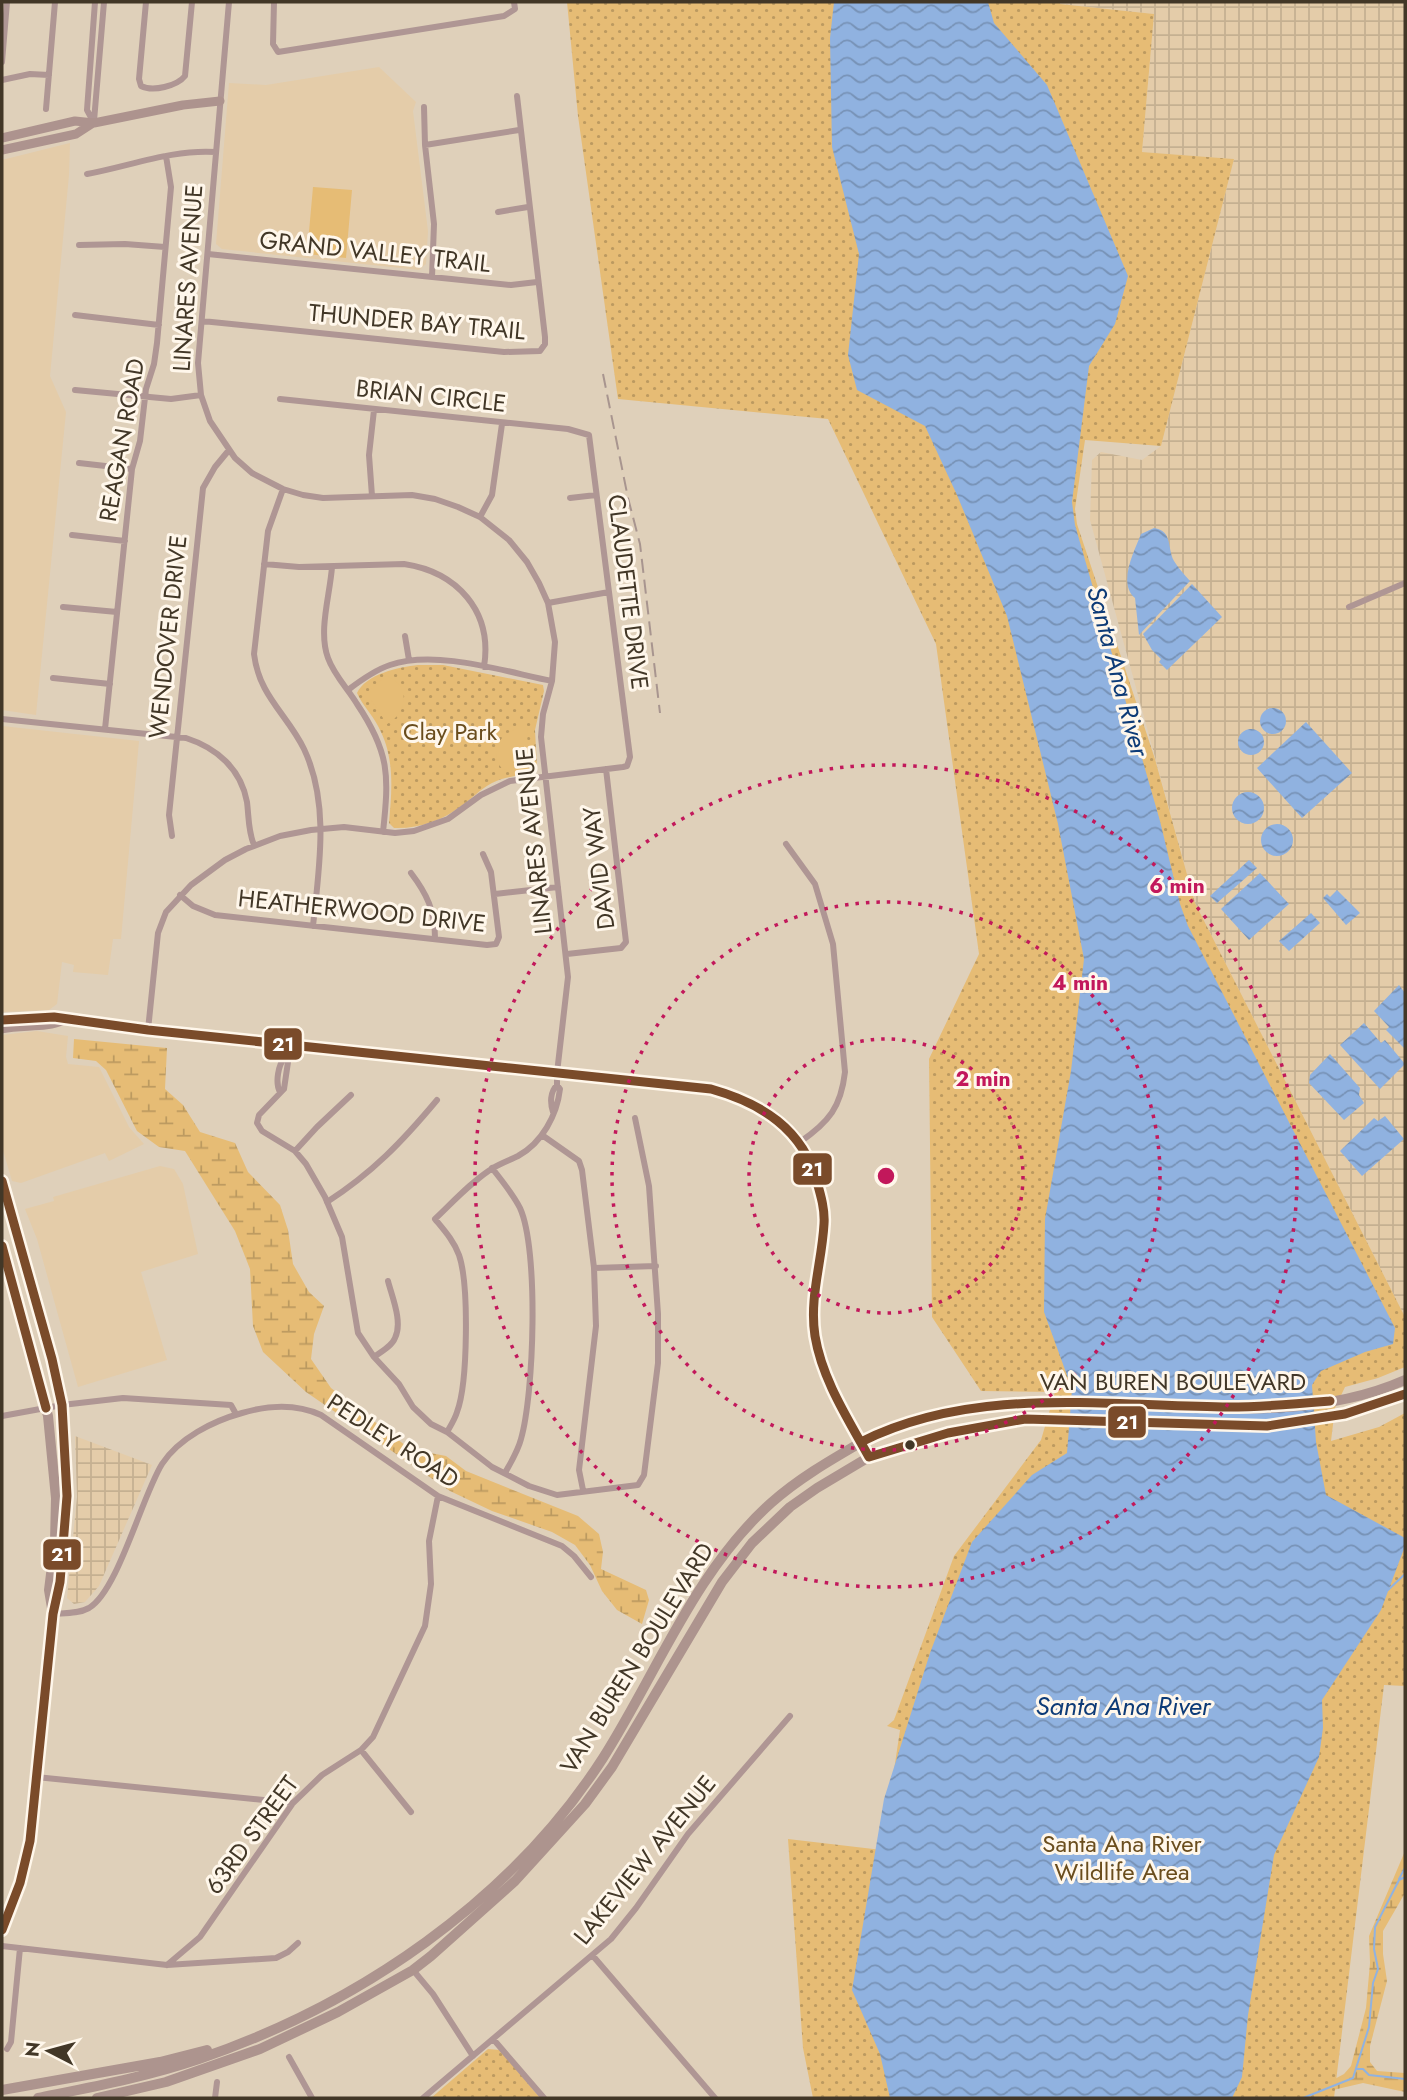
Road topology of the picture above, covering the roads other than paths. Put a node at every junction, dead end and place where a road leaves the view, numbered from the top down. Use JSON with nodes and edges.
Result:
{"nodes":[{"id":1,"x":7,"y":2,"type":"edge"},
{"id":2,"x":55,"y":2,"type":"edge"},
{"id":3,"x":95,"y":2,"type":"edge"},
{"id":4,"x":104,"y":2,"type":"edge"},
{"id":5,"x":146,"y":2,"type":"edge"},
{"id":6,"x":192,"y":2,"type":"edge"},
{"id":7,"x":229,"y":2,"type":"edge"},
{"id":8,"x":274,"y":2,"type":"edge"},
{"id":9,"x":514,"y":2,"type":"edge"},
{"id":10,"x":2,"y":62,"type":"edge"},
{"id":11,"x":49,"y":75,"type":"junction"},
{"id":12,"x":2,"y":80,"type":"edge"},
{"id":13,"x":517,"y":96,"type":"dead end"},
{"id":14,"x":220,"y":100,"type":"junction"},
{"id":15,"x":424,"y":107,"type":"dead end"},
{"id":16,"x":46,"y":109,"type":"dead end"},
{"id":17,"x":94,"y":122,"type":"junction"},
{"id":18,"x":519,"y":130,"type":"junction"},
{"id":19,"x":2,"y":138,"type":"edge"},
{"id":20,"x":425,"y":145,"type":"junction"},
{"id":21,"x":2,"y":150,"type":"edge"},
{"id":22,"x":216,"y":152,"type":"junction"},
{"id":23,"x":166,"y":156,"type":"junction"},
{"id":24,"x":87,"y":173,"type":"dead end"},
{"id":25,"x":528,"y":207,"type":"junction"},
{"id":26,"x":498,"y":212,"type":"dead end"},
{"id":27,"x":79,"y":245,"type":"dead end"},
{"id":28,"x":165,"y":247,"type":"junction"},
{"id":29,"x":208,"y":254,"type":"junction"},
{"id":30,"x":432,"y":277,"type":"junction"},
{"id":31,"x":537,"y":282,"type":"junction"},
{"id":32,"x":75,"y":315,"type":"dead end"},
{"id":33,"x":202,"y":321,"type":"junction"},
{"id":34,"x":159,"y":325,"type":"junction"},
{"id":35,"x":75,"y":390,"type":"dead end"},
{"id":36,"x":201,"y":395,"type":"junction"},
{"id":37,"x":145,"y":397,"type":"junction"},
{"id":38,"x":280,"y":399,"type":"dead end"},
{"id":39,"x":374,"y":410,"type":"junction"},
{"id":40,"x":502,"y":424,"type":"junction"},
{"id":41,"x":577,"y":430,"type":"joint"},
{"id":42,"x":229,"y":450,"type":"junction"},
{"id":43,"x":79,"y":463,"type":"dead end"},
{"id":44,"x":132,"y":469,"type":"junction"},
{"id":45,"x":283,"y":489,"type":"junction"},
{"id":46,"x":596,"y":495,"type":"junction"},
{"id":47,"x":372,"y":496,"type":"junction"},
{"id":48,"x":570,"y":498,"type":"dead end"},
{"id":49,"x":480,"y":517,"type":"junction"},
{"id":50,"x":72,"y":535,"type":"dead end"},
{"id":51,"x":125,"y":541,"type":"junction"},
{"id":52,"x":264,"y":564,"type":"junction"},
{"id":53,"x":332,"y":567,"type":"junction"},
{"id":54,"x":1405,"y":583,"type":"edge"},
{"id":55,"x":609,"y":592,"type":"junction"},
{"id":56,"x":548,"y":603,"type":"junction"},
{"id":57,"x":63,"y":607,"type":"dead end"},
{"id":58,"x":1349,"y":607,"type":"dead end"},
{"id":59,"x":117,"y":612,"type":"junction"},
{"id":60,"x":405,"y":636,"type":"dead end"},
{"id":61,"x":409,"y":660,"type":"junction"},
{"id":62,"x":484,"y":667,"type":"junction"},
{"id":63,"x":53,"y":678,"type":"dead end"},
{"id":64,"x":552,"y":681,"type":"junction"},
{"id":65,"x":110,"y":684,"type":"junction"},
{"id":66,"x":348,"y":690,"type":"junction"},
{"id":67,"x":2,"y":719,"type":"edge"},
{"id":68,"x":105,"y":729,"type":"junction"},
{"id":69,"x":178,"y":737,"type":"junction"},
{"id":70,"x":606,"y":769,"type":"junction"},
{"id":71,"x":544,"y":776,"type":"junction"},
{"id":72,"x":320,"y":830,"type":"junction"},
{"id":73,"x":383,"y":832,"type":"junction"},
{"id":74,"x":172,"y":836,"type":"dead end"},
{"id":75,"x":786,"y":844,"type":"dead end"},
{"id":76,"x":254,"y":845,"type":"junction"},
{"id":77,"x":483,"y":855,"type":"dead end"},
{"id":78,"x":411,"y":873,"type":"dead end"},
{"id":79,"x":558,"y":887,"type":"junction"},
{"id":80,"x":495,"y":894,"type":"junction"},
{"id":81,"x":180,"y":895,"type":"junction"},
{"id":82,"x":313,"y":926,"type":"junction"},
{"id":83,"x":435,"y":939,"type":"junction"},
{"id":84,"x":567,"y":954,"type":"junction"},
{"id":85,"x":2,"y":1020,"type":"edge"},
{"id":86,"x":64,"y":1020,"type":"junction"},
{"id":87,"x":2,"y":1029,"type":"edge"},
{"id":88,"x":148,"y":1030,"type":"junction"},
{"id":89,"x":286,"y":1044,"type":"junction"},
{"id":90,"x":557,"y":1073,"type":"junction"},
{"id":91,"x":351,"y":1095,"type":"dead end"},
{"id":92,"x":437,"y":1100,"type":"dead end"},
{"id":93,"x":635,"y":1118,"type":"dead end"},
{"id":94,"x":542,"y":1135,"type":"junction"},
{"id":95,"x":800,"y":1142,"type":"junction"},
{"id":96,"x":295,"y":1151,"type":"junction"},
{"id":97,"x":492,"y":1168,"type":"junction"},
{"id":98,"x":2,"y":1181,"type":"edge"},
{"id":99,"x":5,"y":1201,"type":"edge"},
{"id":100,"x":327,"y":1202,"type":"junction"},
{"id":101,"x":2,"y":1246,"type":"edge"},
{"id":102,"x":656,"y":1266,"type":"junction"},
{"id":103,"x":594,"y":1269,"type":"junction"},
{"id":104,"x":388,"y":1281,"type":"dead end"},
{"id":105,"x":374,"y":1357,"type":"junction"},
{"id":106,"x":1405,"y":1380,"type":"edge"},
{"id":107,"x":1405,"y":1394,"type":"edge"},
{"id":108,"x":62,"y":1405,"type":"junction"},
{"id":109,"x":46,"y":1408,"type":"junction"},
{"id":110,"x":236,"y":1414,"type":"junction"},
{"id":111,"x":2,"y":1416,"type":"edge"},
{"id":112,"x":447,"y":1432,"type":"junction"},
{"id":113,"x":861,"y":1442,"type":"junction"},
{"id":114,"x":869,"y":1457,"type":"junction"},
{"id":115,"x":505,"y":1473,"type":"junction"},
{"id":116,"x":583,"y":1490,"type":"junction"},
{"id":117,"x":438,"y":1496,"type":"junction"},
{"id":118,"x":591,"y":1577,"type":"dead end"},
{"id":119,"x":52,"y":1614,"type":"junction"},
{"id":120,"x":790,"y":1716,"type":"dead end"},
{"id":121,"x":361,"y":1750,"type":"junction"},
{"id":122,"x":36,"y":1777,"type":"junction"},
{"id":123,"x":293,"y":1803,"type":"junction"},
{"id":124,"x":411,"y":1812,"type":"dead end"},
{"id":125,"x":2,"y":1930,"type":"edge"},
{"id":126,"x":298,"y":1943,"type":"dead end"},
{"id":127,"x":2,"y":1946,"type":"edge"},
{"id":128,"x":20,"y":1948,"type":"junction"},
{"id":129,"x":414,"y":1952,"type":"junction"},
{"id":130,"x":593,"y":1956,"type":"junction"},
{"id":131,"x":167,"y":1965,"type":"junction"},
{"id":132,"x":412,"y":1970,"type":"junction"},
{"id":133,"x":494,"y":2040,"type":"junction"},
{"id":134,"x":230,"y":2047,"type":"junction"},
{"id":135,"x":7,"y":2049,"type":"dead end"},
{"id":136,"x":473,"y":2056,"type":"junction"},
{"id":137,"x":289,"y":2057,"type":"dead end"},
{"id":138,"x":217,"y":2082,"type":"dead end"},
{"id":139,"x":2,"y":2090,"type":"edge"},
{"id":140,"x":38,"y":2098,"type":"edge"},
{"id":141,"x":97,"y":2098,"type":"edge"},
{"id":142,"x":215,"y":2098,"type":"edge"},
{"id":143,"x":312,"y":2098,"type":"edge"},
{"id":144,"x":423,"y":2098,"type":"edge"},
{"id":145,"x":544,"y":2098,"type":"edge"},
{"id":146,"x":715,"y":2098,"type":"edge"}],
"edges":[{"from":1,"to":10,"type":"street"},
{"from":2,"to":11,"type":"street"},
{"from":3,"to":17,"type":"street"},
{"from":4,"to":17,"type":"street"},
{"from":5,"to":6,"type":"street"},
{"from":7,"to":14,"type":"street","name":"LINARES AVENUE"},
{"from":8,"to":9,"type":"street"},
{"from":11,"to":12,"type":"street"},
{"from":11,"to":16,"type":"street"},
{"from":13,"to":18,"type":"street","name":"THUNDER BAY TRAIL"},
{"from":14,"to":17,"type":"main road"},
{"from":14,"to":22,"type":"street","name":"LINARES AVENUE"},
{"from":15,"to":20,"type":"street"},
{"from":17,"to":19,"type":"main road"},
{"from":17,"to":21,"type":"main road"},
{"from":18,"to":20,"type":"street"},
{"from":18,"to":25,"type":"street","name":"THUNDER BAY TRAIL"},
{"from":20,"to":30,"type":"street"},
{"from":22,"to":23,"type":"street"},
{"from":22,"to":29,"type":"street","name":"LINARES AVENUE"},
{"from":23,"to":24,"type":"street"},
{"from":23,"to":28,"type":"street","name":"REAGAN ROAD"},
{"from":25,"to":26,"type":"street"},
{"from":25,"to":31,"type":"street","name":"THUNDER BAY TRAIL"},
{"from":27,"to":28,"type":"street"},
{"from":28,"to":34,"type":"street","name":"REAGAN ROAD"},
{"from":29,"to":30,"type":"street","name":"GRAND VALLEY TRAIL"},
{"from":29,"to":33,"type":"street","name":"LINARES AVENUE"},
{"from":30,"to":31,"type":"street","name":"GRAND VALLEY TRAIL"},
{"from":31,"to":33,"type":"street","name":"THUNDER BAY TRAIL"},
{"from":32,"to":34,"type":"street"},
{"from":33,"to":36,"type":"street","name":"LINARES AVENUE"},
{"from":34,"to":37,"type":"street","name":"REAGAN ROAD"},
{"from":35,"to":37,"type":"street"},
{"from":36,"to":37,"type":"street"},
{"from":36,"to":42,"type":"street","name":"LINARES AVENUE"},
{"from":37,"to":44,"type":"street","name":"REAGAN ROAD"},
{"from":38,"to":39,"type":"street","name":"BRIAN CIRCLE"},
{"from":39,"to":40,"type":"street","name":"BRIAN CIRCLE"},
{"from":39,"to":47,"type":"street"},
{"from":40,"to":41,"type":"street","name":"BRIAN CIRCLE"},
{"from":40,"to":49,"type":"street"},
{"from":41,"to":46,"type":"street","name":"CLAUDETTE DRIVE"},
{"from":42,"to":45,"type":"street","name":"LINARES AVENUE"},
{"from":42,"to":69,"type":"street","name":"WENDOVER DRIVE"},
{"from":43,"to":44,"type":"street"},
{"from":44,"to":51,"type":"street","name":"REAGAN ROAD"},
{"from":45,"to":47,"type":"street","name":"LINARES AVENUE"},
{"from":45,"to":52,"type":"street"},
{"from":46,"to":48,"type":"street"},
{"from":46,"to":55,"type":"street","name":"CLAUDETTE DRIVE"},
{"from":47,"to":49,"type":"street","name":"LINARES AVENUE"},
{"from":49,"to":56,"type":"street","name":"LINARES AVENUE"},
{"from":50,"to":51,"type":"street"},
{"from":51,"to":59,"type":"street","name":"REAGAN ROAD"},
{"from":52,"to":53,"type":"street"},
{"from":52,"to":72,"type":"street"},
{"from":53,"to":62,"type":"street"},
{"from":53,"to":66,"type":"street"},
{"from":54,"to":58,"type":"street"},
{"from":55,"to":56,"type":"street"},
{"from":55,"to":70,"type":"street","name":"CLAUDETTE DRIVE"},
{"from":56,"to":64,"type":"street","name":"LINARES AVENUE"},
{"from":57,"to":59,"type":"street"},
{"from":59,"to":65,"type":"street","name":"REAGAN ROAD"},
{"from":60,"to":61,"type":"street"},
{"from":61,"to":62,"type":"street"},
{"from":61,"to":66,"type":"street"},
{"from":62,"to":64,"type":"street"},
{"from":63,"to":65,"type":"street"},
{"from":64,"to":71,"type":"street","name":"LINARES AVENUE"},
{"from":65,"to":68,"type":"street","name":"REAGAN ROAD"},
{"from":66,"to":73,"type":"street"},
{"from":67,"to":68,"type":"street"},
{"from":68,"to":69,"type":"street"},
{"from":69,"to":74,"type":"street","name":"WENDOVER DRIVE"},
{"from":69,"to":76,"type":"street"},
{"from":70,"to":71,"type":"street"},
{"from":70,"to":84,"type":"street","name":"DAVID WAY"},
{"from":71,"to":73,"type":"street"},
{"from":71,"to":79,"type":"street","name":"LINARES AVENUE"},
{"from":72,"to":73,"type":"street"},
{"from":72,"to":76,"type":"street"},
{"from":72,"to":82,"type":"street"},
{"from":75,"to":95,"type":"street"},
{"from":76,"to":81,"type":"street"},
{"from":77,"to":80,"type":"street","name":"HEATHERWOOD DRIVE"},
{"from":78,"to":83,"type":"street"},
{"from":79,"to":80,"type":"street"},
{"from":79,"to":84,"type":"street","name":"LINARES AVENUE"},
{"from":80,"to":83,"type":"street","name":"HEATHERWOOD DRIVE"},
{"from":81,"to":82,"type":"street","name":"HEATHERWOOD DRIVE"},
{"from":81,"to":88,"type":"street"},
{"from":82,"to":83,"type":"street","name":"HEATHERWOOD DRIVE"},
{"from":84,"to":90,"type":"street","name":"LINARES AVENUE"},
{"from":85,"to":86,"type":"main road"},
{"from":86,"to":87,"type":"main road"},
{"from":86,"to":88,"type":"main road"},
{"from":88,"to":89,"type":"main road"},
{"from":89,"to":90,"type":"main road"},
{"from":89,"to":96,"type":"street"},
{"from":90,"to":94,"type":"street","name":"LINARES AVENUE"},
{"from":90,"to":95,"type":"main road"},
{"from":91,"to":96,"type":"street"},
{"from":92,"to":100,"type":"street"},
{"from":93,"to":102,"type":"street"},
{"from":94,"to":97,"type":"street"},
{"from":94,"to":103,"type":"street"},
{"from":95,"to":113,"type":"main road"},
{"from":96,"to":100,"type":"street"},
{"from":97,"to":112,"type":"street"},
{"from":97,"to":115,"type":"street"},
{"from":98,"to":99,"type":"main road"},
{"from":99,"to":108,"type":"main road"},
{"from":100,"to":105,"type":"street"},
{"from":101,"to":109,"type":"main road"},
{"from":102,"to":103,"type":"street"},
{"from":102,"to":116,"type":"street"},
{"from":103,"to":116,"type":"street"},
{"from":104,"to":105,"type":"street"},
{"from":105,"to":112,"type":"street"},
{"from":106,"to":113,"type":"main road","name":"VAN BUREN BOULEVARD"},
{"from":107,"to":114,"type":"main road","name":"VAN BUREN BOULEVARD"},
{"from":108,"to":109,"type":"street"},
{"from":108,"to":110,"type":"street"},
{"from":108,"to":119,"type":"main road"},
{"from":109,"to":111,"type":"street"},
{"from":109,"to":119,"type":"main road"},
{"from":110,"to":117,"type":"street","name":"PEDLEY ROAD"},
{"from":110,"to":119,"type":"street","name":"PEDLEY ROAD"},
{"from":112,"to":115,"type":"street"},
{"from":113,"to":114,"type":"main road"},
{"from":113,"to":129,"type":"main road","name":"VAN BUREN BOULEVARD"},
{"from":114,"to":132,"type":"main road","name":"VAN BUREN BOULEVARD"},
{"from":115,"to":116,"type":"street"},
{"from":117,"to":118,"type":"street","name":"PEDLEY ROAD"},
{"from":117,"to":121,"type":"street","name":"63RD STREET"},
{"from":119,"to":122,"type":"main road"},
{"from":120,"to":130,"type":"street","name":"LAKEVIEW AVENUE"},
{"from":121,"to":123,"type":"street","name":"63RD STREET"},
{"from":121,"to":124,"type":"street"},
{"from":122,"to":123,"type":"street"},
{"from":122,"to":125,"type":"main road"},
{"from":123,"to":131,"type":"street","name":"63RD STREET"},
{"from":126,"to":131,"type":"street"},
{"from":127,"to":128,"type":"street"},
{"from":128,"to":131,"type":"street"},
{"from":128,"to":135,"type":"street"},
{"from":129,"to":132,"type":"main road"},
{"from":129,"to":134,"type":"main road","name":"VAN BUREN BOULEVARD"},
{"from":130,"to":133,"type":"street","name":"LAKEVIEW AVENUE"},
{"from":130,"to":146,"type":"street"},
{"from":132,"to":136,"type":"street"},
{"from":132,"to":141,"type":"main road","name":"VAN BUREN BOULEVARD"},
{"from":133,"to":136,"type":"street","name":"LAKEVIEW AVENUE"},
{"from":133,"to":145,"type":"street"},
{"from":134,"to":139,"type":"main road"},
{"from":134,"to":140,"type":"main road","name":"VAN BUREN BOULEVARD"},
{"from":136,"to":144,"type":"street","name":"LAKEVIEW AVENUE"},
{"from":137,"to":143,"type":"street"},
{"from":138,"to":142,"type":"street"}]}
